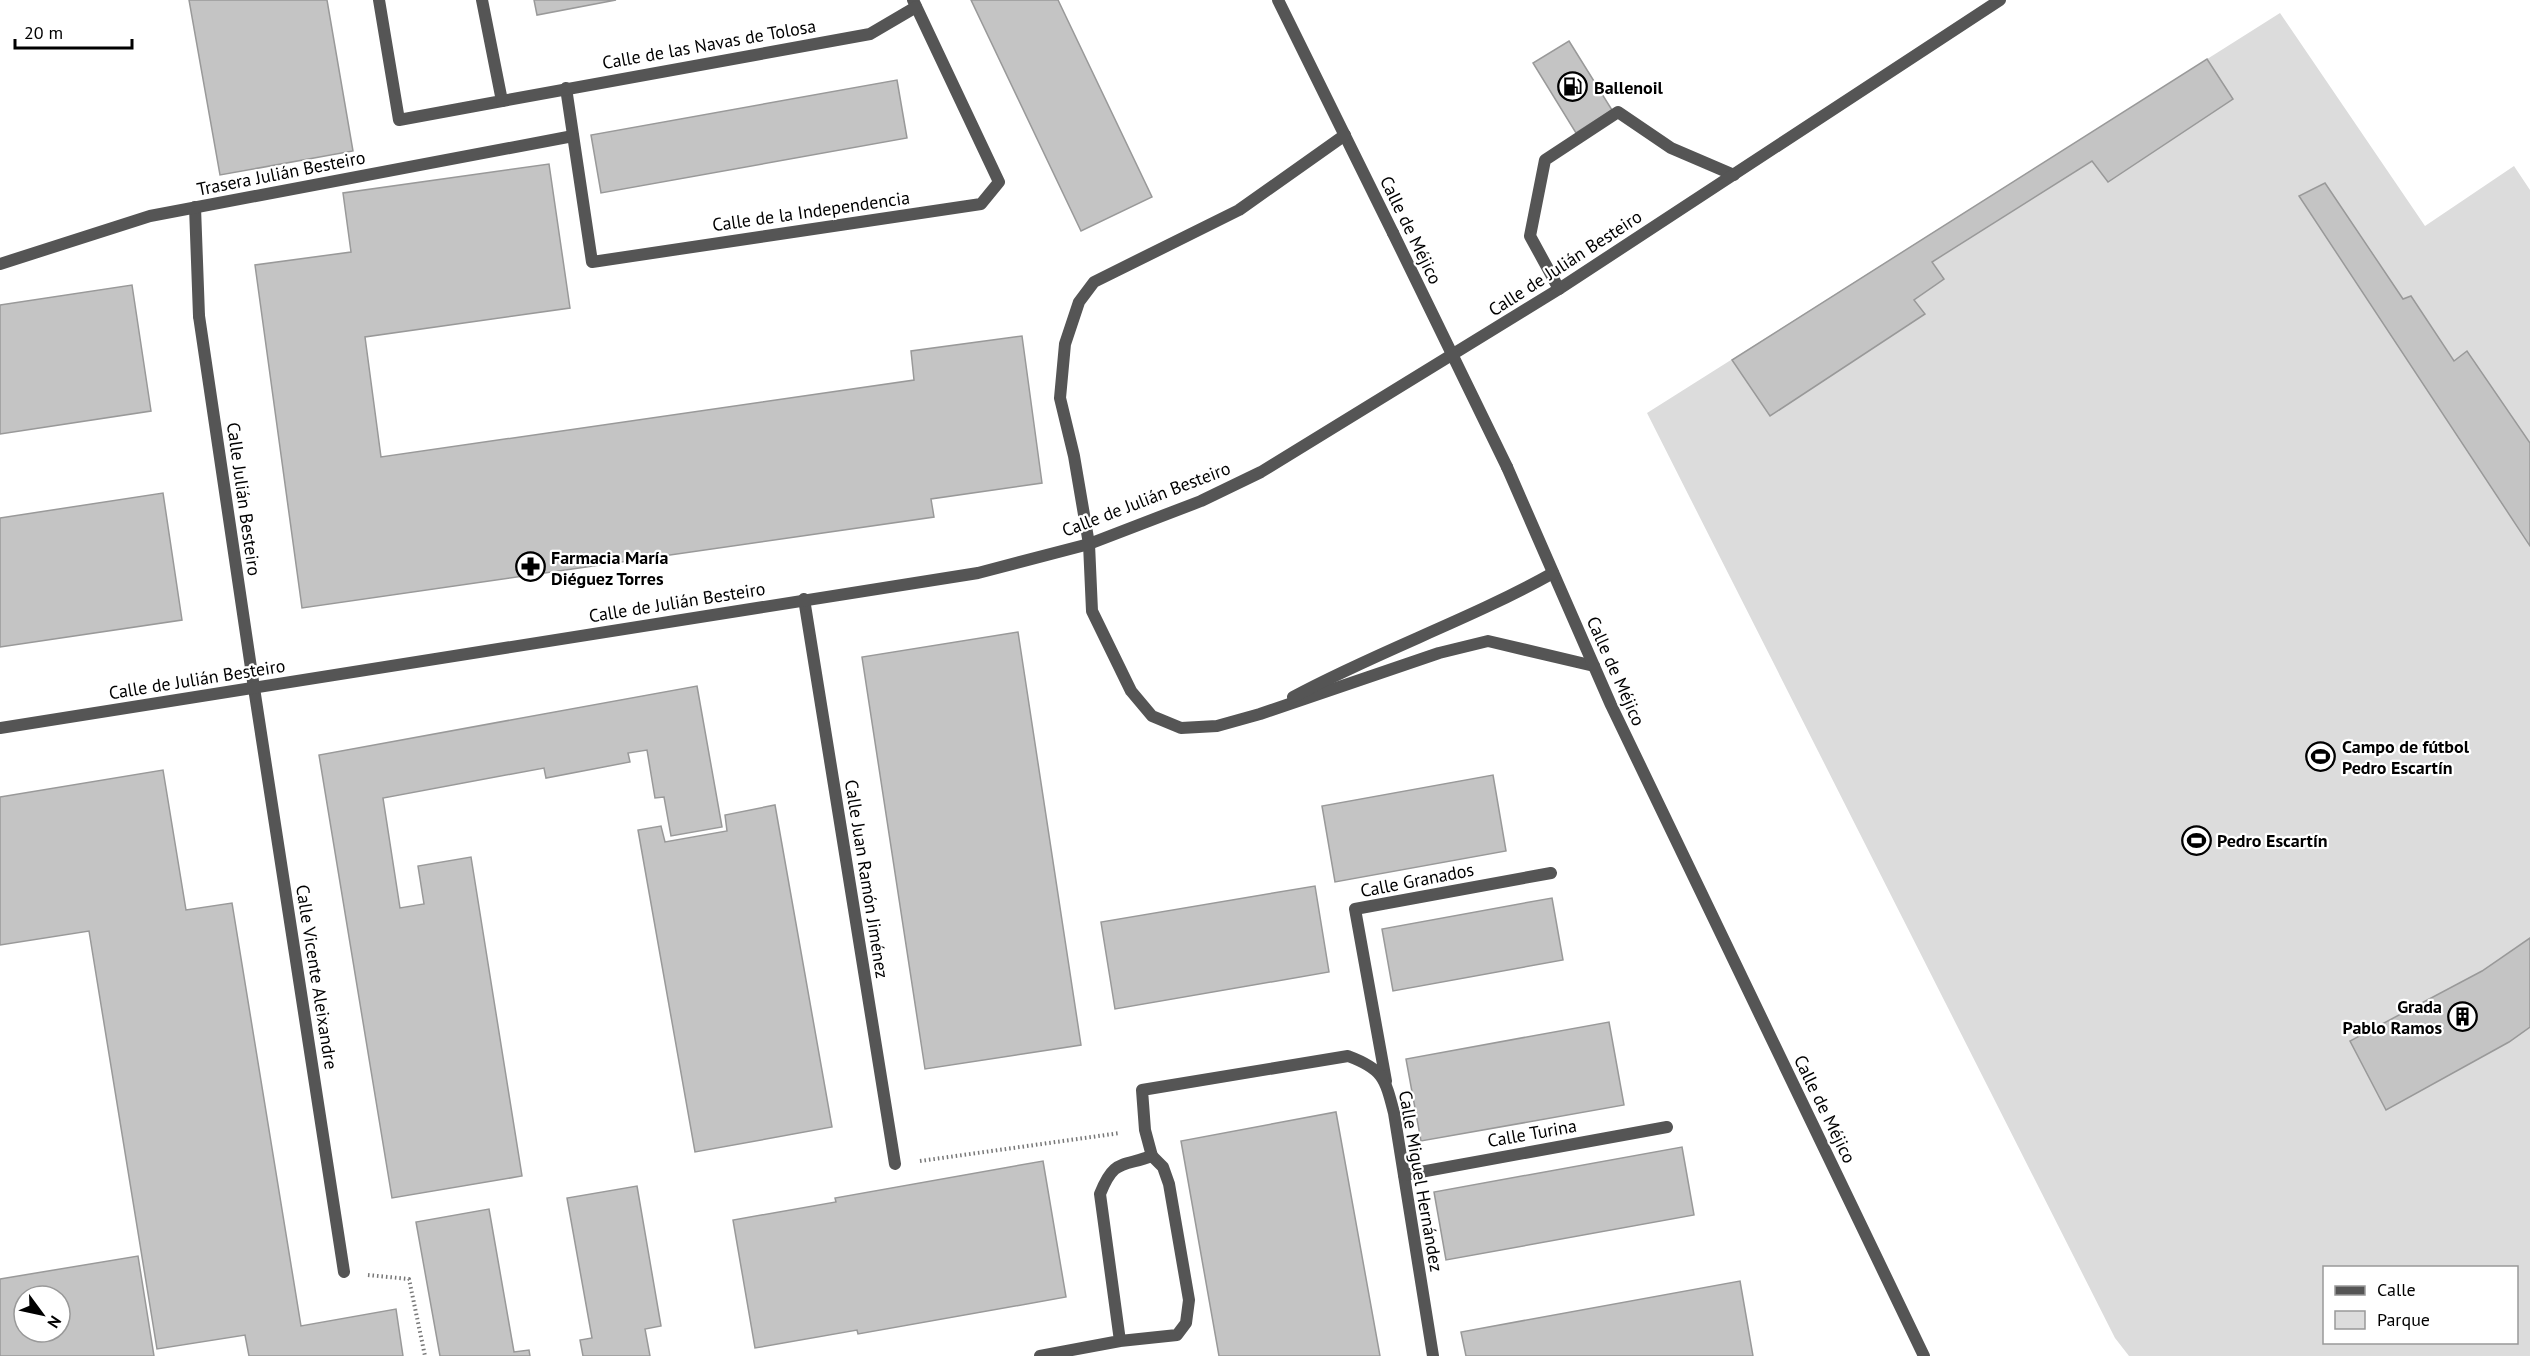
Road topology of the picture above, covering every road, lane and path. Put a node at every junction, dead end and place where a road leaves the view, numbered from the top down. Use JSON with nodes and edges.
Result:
{"nodes":[{"id":1,"x":379,"y":0,"type":"edge"},
{"id":2,"x":482,"y":0,"type":"edge"},
{"id":3,"x":1278,"y":0,"type":"edge"},
{"id":4,"x":2000,"y":0,"type":"edge"},
{"id":5,"x":914,"y":4,"type":"edge"},
{"id":6,"x":566,"y":88,"type":"junction"},
{"id":7,"x":502,"y":102,"type":"junction"},
{"id":8,"x":1345,"y":135,"type":"junction"},
{"id":9,"x":573,"y":136,"type":"junction"},
{"id":10,"x":1734,"y":175,"type":"junction"},
{"id":11,"x":195,"y":207,"type":"junction"},
{"id":12,"x":0,"y":264,"type":"edge"},
{"id":13,"x":1559,"y":289,"type":"junction"},
{"id":14,"x":1089,"y":544,"type":"junction"},
{"id":15,"x":1553,"y":573,"type":"junction"},
{"id":16,"x":804,"y":599,"type":"junction"},
{"id":17,"x":1594,"y":666,"type":"junction"},
{"id":18,"x":254,"y":688,"type":"junction"},
{"id":19,"x":1260,"y":714,"type":"junction"},
{"id":20,"x":0,"y":728,"type":"edge"},
{"id":21,"x":1551,"y":873,"type":"dead end"},
{"id":22,"x":1386,"y":1082,"type":"junction"},
{"id":23,"x":1667,"y":1127,"type":"dead end"},
{"id":24,"x":1145,"y":1130,"type":"junction"},
{"id":25,"x":1152,"y":1156,"type":"junction"},
{"id":26,"x":895,"y":1164,"type":"joint"},
{"id":27,"x":1404,"y":1175,"type":"junction"},
{"id":28,"x":344,"y":1272,"type":"joint"},
{"id":29,"x":1120,"y":1341,"type":"junction"},
{"id":30,"x":425,"y":1356,"type":"edge"},
{"id":31,"x":1040,"y":1356,"type":"edge"},
{"id":32,"x":1433,"y":1356,"type":"edge"},
{"id":33,"x":1924,"y":1356,"type":"edge"}],
"edges":[{"from":1,"to":7,"type":"street","name":"Calle de las Navas de Tolosa"},
{"from":2,"to":7,"type":"street"},
{"from":3,"to":8,"type":"street","name":"Calle de Méjico"},
{"from":4,"to":10,"type":"street","name":"Calle de Julián Besteiro"},
{"from":5,"to":6,"type":"street","name":"Calle de las Navas de Tolosa"},
{"from":5,"to":9,"type":"street","name":"Calle de la Independencia"},
{"from":6,"to":7,"type":"street","name":"Calle de las Navas de Tolosa"},
{"from":6,"to":9,"type":"street","name":"Calle de la Independencia"},
{"from":8,"to":14,"type":"street"},
{"from":8,"to":15,"type":"street","name":"Calle de Méjico","bridge":true},
{"from":9,"to":11,"type":"street","name":"Trasera Julián Besteiro"},
{"from":10,"to":13,"type":"street","name":"Calle de Julián Besteiro"},
{"from":10,"to":13,"type":"street"},
{"from":11,"to":12,"type":"street","name":"Trasera Julián Besteiro"},
{"from":11,"to":18,"type":"street","name":"Calle Julián Besteiro"},
{"from":13,"to":14,"type":"street","name":"Calle de Julián Besteiro"},
{"from":14,"to":16,"type":"street","name":"Calle de Julián Besteiro"},
{"from":14,"to":19,"type":"street"},
{"from":15,"to":17,"type":"street","name":"Calle de Méjico"},
{"from":15,"to":19,"type":"street"},
{"from":16,"to":18,"type":"street","name":"Calle de Julián Besteiro"},
{"from":16,"to":26,"type":"street","name":"Calle Juan Ramón Jiménez"},
{"from":17,"to":19,"type":"street"},
{"from":17,"to":33,"type":"street","name":"Calle de Méjico"},
{"from":18,"to":20,"type":"street","name":"Calle de Julián Besteiro"},
{"from":18,"to":28,"type":"street","name":"Calle Vicente Aleixandre"},
{"from":21,"to":22,"type":"street","name":"Calle Granados"},
{"from":22,"to":24,"type":"street","name":"Calle Miguel Hernández"},
{"from":22,"to":27,"type":"street","name":"Calle Miguel Hernández"},
{"from":23,"to":27,"type":"street","name":"Calle Turina"},
{"from":24,"to":25,"type":"street","name":"Calle Miguel Hernández"},
{"from":24,"to":26,"type":"path"},
{"from":25,"to":29,"type":"street"},
{"from":25,"to":29,"type":"street","name":"Calle Miguel Hernández"},
{"from":27,"to":32,"type":"street","name":"Calle Miguel Hernández"},
{"from":28,"to":30,"type":"path"},
{"from":29,"to":31,"type":"street","name":"Calle Miguel Hernández"}]}
